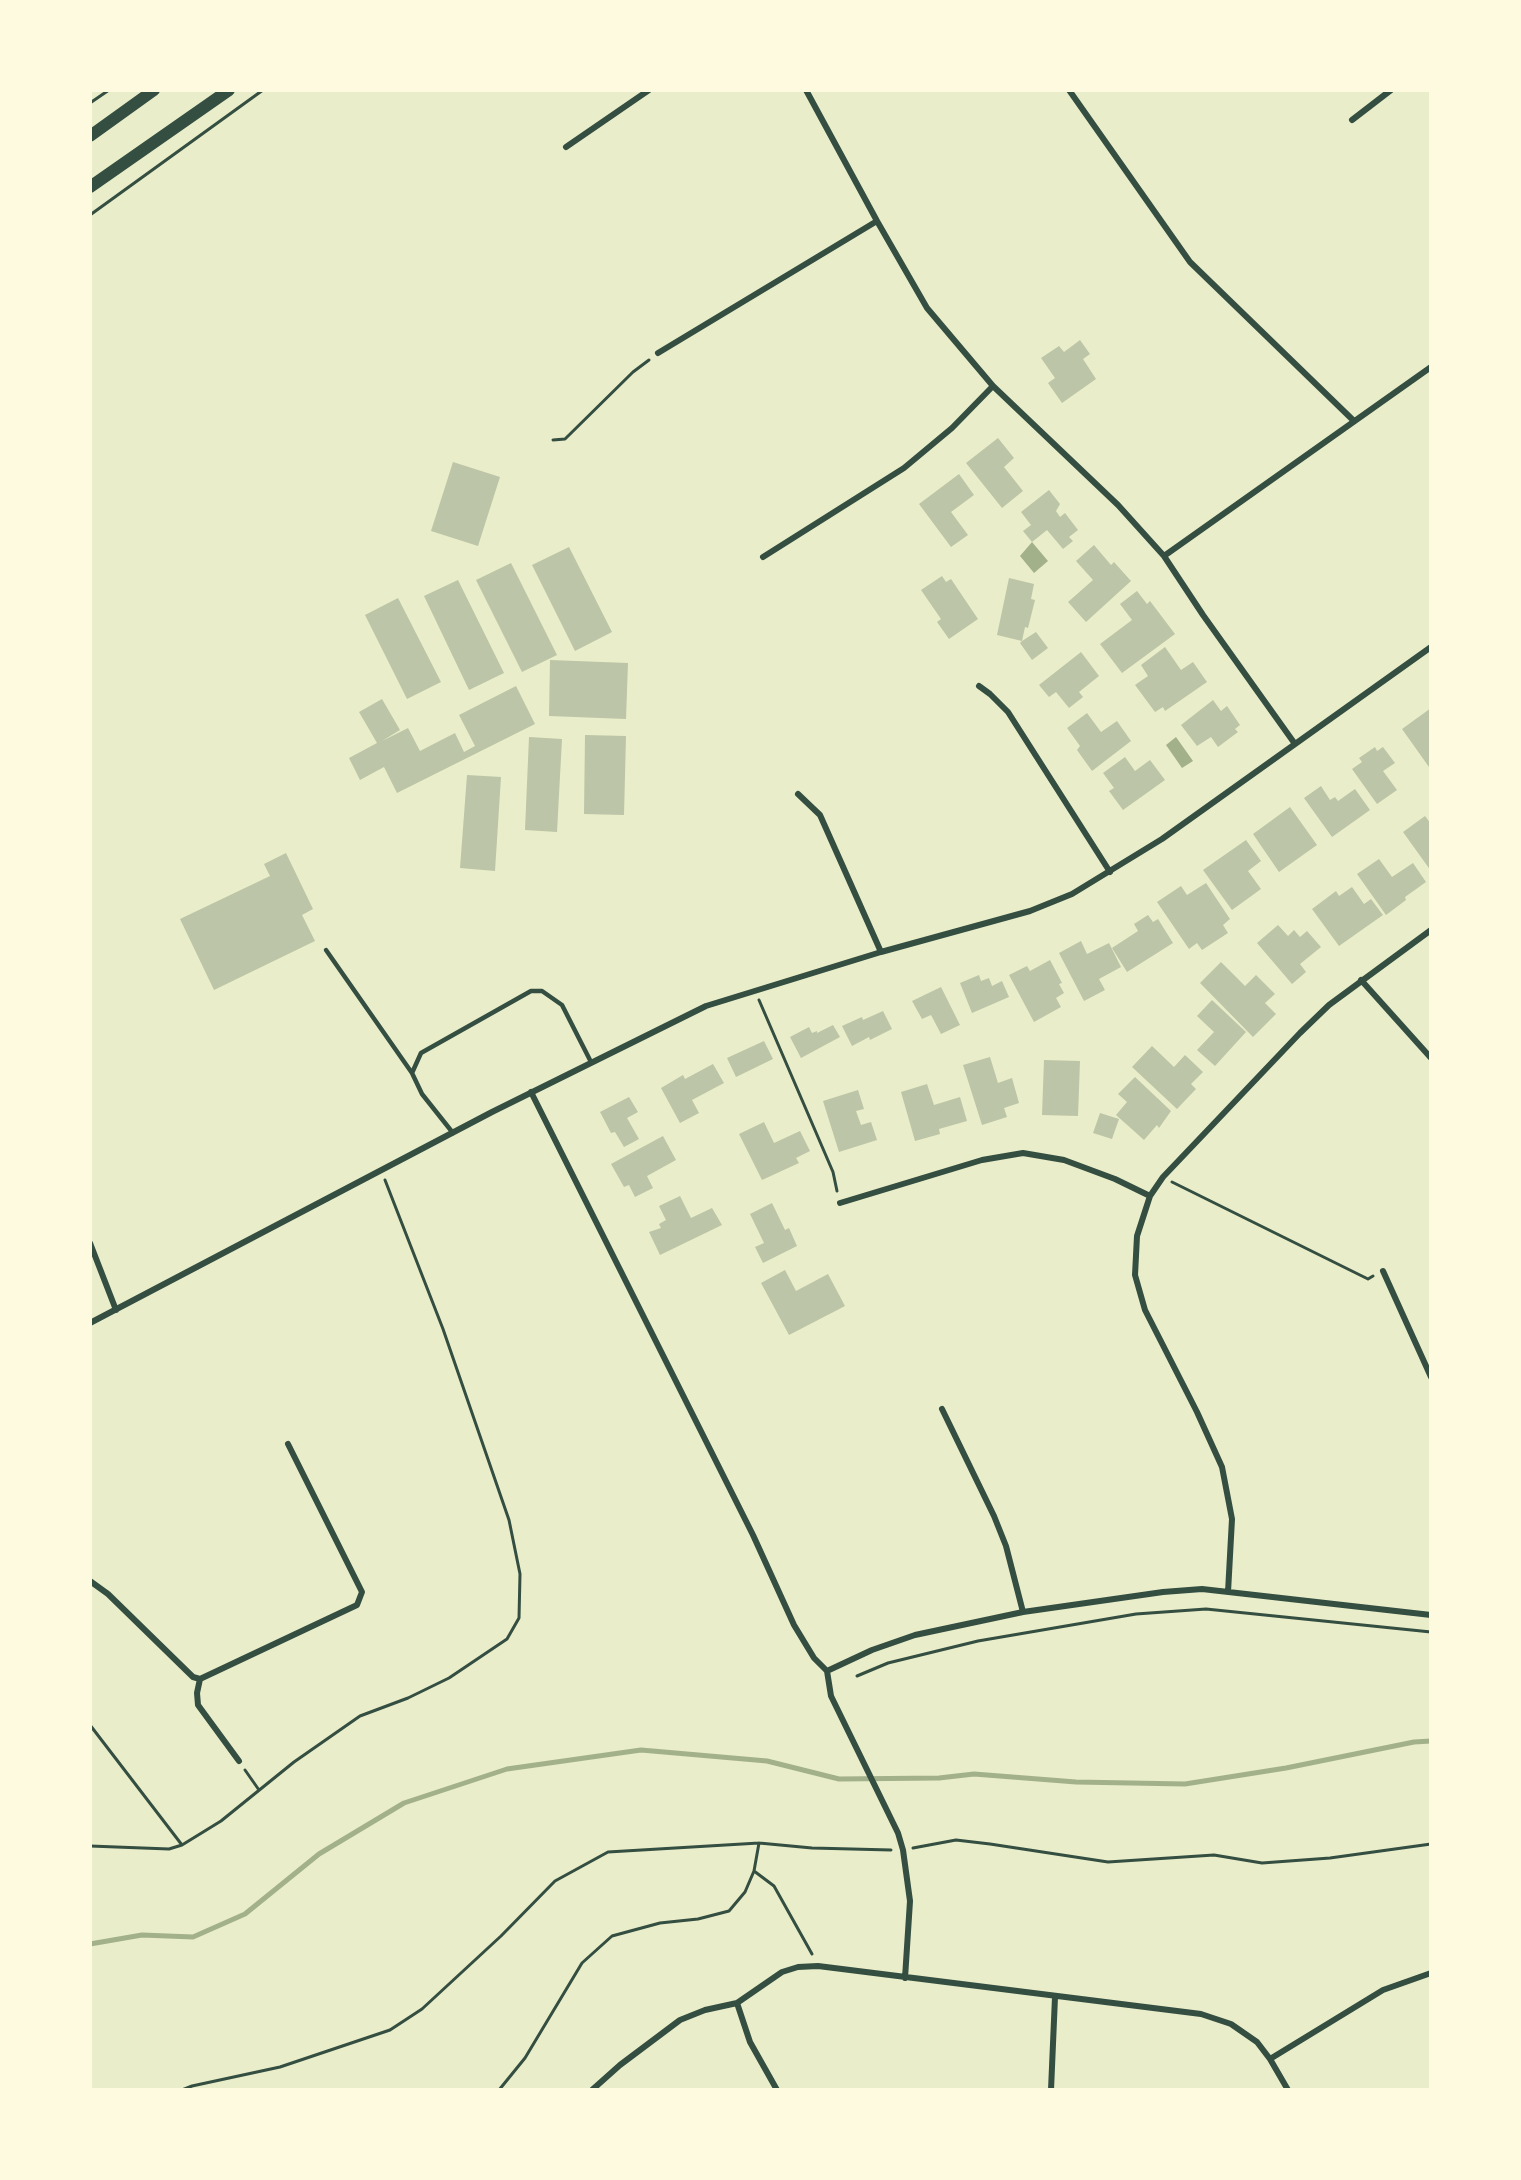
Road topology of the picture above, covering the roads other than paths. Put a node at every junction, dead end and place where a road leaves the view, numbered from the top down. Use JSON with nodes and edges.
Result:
{"nodes":[{"id":1,"x":154,"y":90,"type":"edge"},
{"id":2,"x":229,"y":90,"type":"edge"},
{"id":3,"x":649,"y":90,"type":"edge"},
{"id":4,"x":806,"y":90,"type":"edge"},
{"id":5,"x":1069,"y":90,"type":"edge"},
{"id":6,"x":1391,"y":90,"type":"edge"},
{"id":7,"x":1352,"y":120,"type":"dead end"},
{"id":8,"x":90,"y":136,"type":"edge"},
{"id":9,"x":566,"y":147,"type":"dead end"},
{"id":10,"x":90,"y":187,"type":"edge"},
{"id":11,"x":877,"y":221,"type":"junction"},
{"id":12,"x":658,"y":353,"type":"road end"},
{"id":13,"x":1431,"y":367,"type":"edge"},
{"id":14,"x":993,"y":386,"type":"junction"},
{"id":15,"x":1354,"y":421,"type":"junction"},
{"id":16,"x":1164,"y":556,"type":"junction"},
{"id":17,"x":763,"y":557,"type":"dead end"},
{"id":18,"x":1431,"y":647,"type":"edge"},
{"id":19,"x":979,"y":686,"type":"dead end"},
{"id":20,"x":1295,"y":744,"type":"junction"},
{"id":21,"x":798,"y":794,"type":"dead end"},
{"id":22,"x":1110,"y":872,"type":"junction"},
{"id":23,"x":1431,"y":930,"type":"edge"},
{"id":24,"x":326,"y":950,"type":"dead end"},
{"id":25,"x":881,"y":952,"type":"junction"},
{"id":26,"x":1361,"y":980,"type":"junction"},
{"id":27,"x":1431,"y":1058,"type":"edge"},
{"id":28,"x":591,"y":1062,"type":"junction"},
{"id":29,"x":412,"y":1072,"type":"junction"},
{"id":30,"x":531,"y":1092,"type":"junction"},
{"id":31,"x":453,"y":1132,"type":"junction"},
{"id":32,"x":1150,"y":1196,"type":"junction"},
{"id":33,"x":840,"y":1203,"type":"road end"},
{"id":34,"x":90,"y":1243,"type":"edge"},
{"id":35,"x":1383,"y":1271,"type":"road end"},
{"id":36,"x":116,"y":1310,"type":"junction"},
{"id":37,"x":90,"y":1323,"type":"edge"},
{"id":38,"x":1431,"y":1377,"type":"edge"},
{"id":39,"x":942,"y":1409,"type":"dead end"},
{"id":40,"x":288,"y":1444,"type":"dead end"},
{"id":41,"x":90,"y":1581,"type":"edge"},
{"id":42,"x":1228,"y":1592,"type":"junction"},
{"id":43,"x":1023,"y":1612,"type":"junction"},
{"id":44,"x":1431,"y":1615,"type":"edge"},
{"id":45,"x":827,"y":1671,"type":"junction"},
{"id":46,"x":200,"y":1679,"type":"junction"},
{"id":47,"x":239,"y":1761,"type":"road end"},
{"id":48,"x":1431,"y":1973,"type":"edge"},
{"id":49,"x":905,"y":1978,"type":"junction"},
{"id":50,"x":1055,"y":1997,"type":"junction"},
{"id":51,"x":736,"y":2003,"type":"junction"},
{"id":52,"x":1270,"y":2059,"type":"junction"},
{"id":53,"x":592,"y":2090,"type":"edge"},
{"id":54,"x":777,"y":2090,"type":"edge"},
{"id":55,"x":1051,"y":2090,"type":"edge"},
{"id":56,"x":1288,"y":2090,"type":"edge"}],
"edges":[{"from":1,"to":8,"type":"main road"},
{"from":2,"to":10,"type":"main road"},
{"from":3,"to":9,"type":"street"},
{"from":4,"to":11,"type":"street"},
{"from":5,"to":15,"type":"street"},
{"from":6,"to":7,"type":"street"},
{"from":11,"to":12,"type":"street"},
{"from":11,"to":14,"type":"street"},
{"from":13,"to":15,"type":"street"},
{"from":14,"to":16,"type":"street"},
{"from":14,"to":17,"type":"street"},
{"from":15,"to":16,"type":"street"},
{"from":16,"to":20,"type":"street"},
{"from":18,"to":20,"type":"street"},
{"from":19,"to":22,"type":"street"},
{"from":20,"to":22,"type":"street"},
{"from":21,"to":25,"type":"street"},
{"from":22,"to":25,"type":"street"},
{"from":23,"to":26,"type":"street"},
{"from":24,"to":29,"type":"lane"},
{"from":25,"to":28,"type":"street"},
{"from":26,"to":27,"type":"street"},
{"from":26,"to":32,"type":"street"},
{"from":28,"to":29,"type":"lane"},
{"from":28,"to":30,"type":"street"},
{"from":29,"to":31,"type":"lane"},
{"from":30,"to":31,"type":"street"},
{"from":30,"to":45,"type":"street"},
{"from":31,"to":36,"type":"street"},
{"from":32,"to":33,"type":"street"},
{"from":32,"to":42,"type":"street"},
{"from":34,"to":36,"type":"street"},
{"from":35,"to":38,"type":"street"},
{"from":36,"to":37,"type":"street"},
{"from":39,"to":43,"type":"street"},
{"from":40,"to":46,"type":"street"},
{"from":41,"to":46,"type":"street"},
{"from":42,"to":43,"type":"street"},
{"from":42,"to":44,"type":"street"},
{"from":43,"to":45,"type":"street"},
{"from":45,"to":49,"type":"street"},
{"from":46,"to":47,"type":"street"},
{"from":48,"to":52,"type":"street"},
{"from":49,"to":50,"type":"street"},
{"from":49,"to":51,"type":"street"},
{"from":50,"to":52,"type":"street"},
{"from":50,"to":55,"type":"street"},
{"from":51,"to":53,"type":"street"},
{"from":51,"to":54,"type":"street"},
{"from":52,"to":56,"type":"street"}]}
